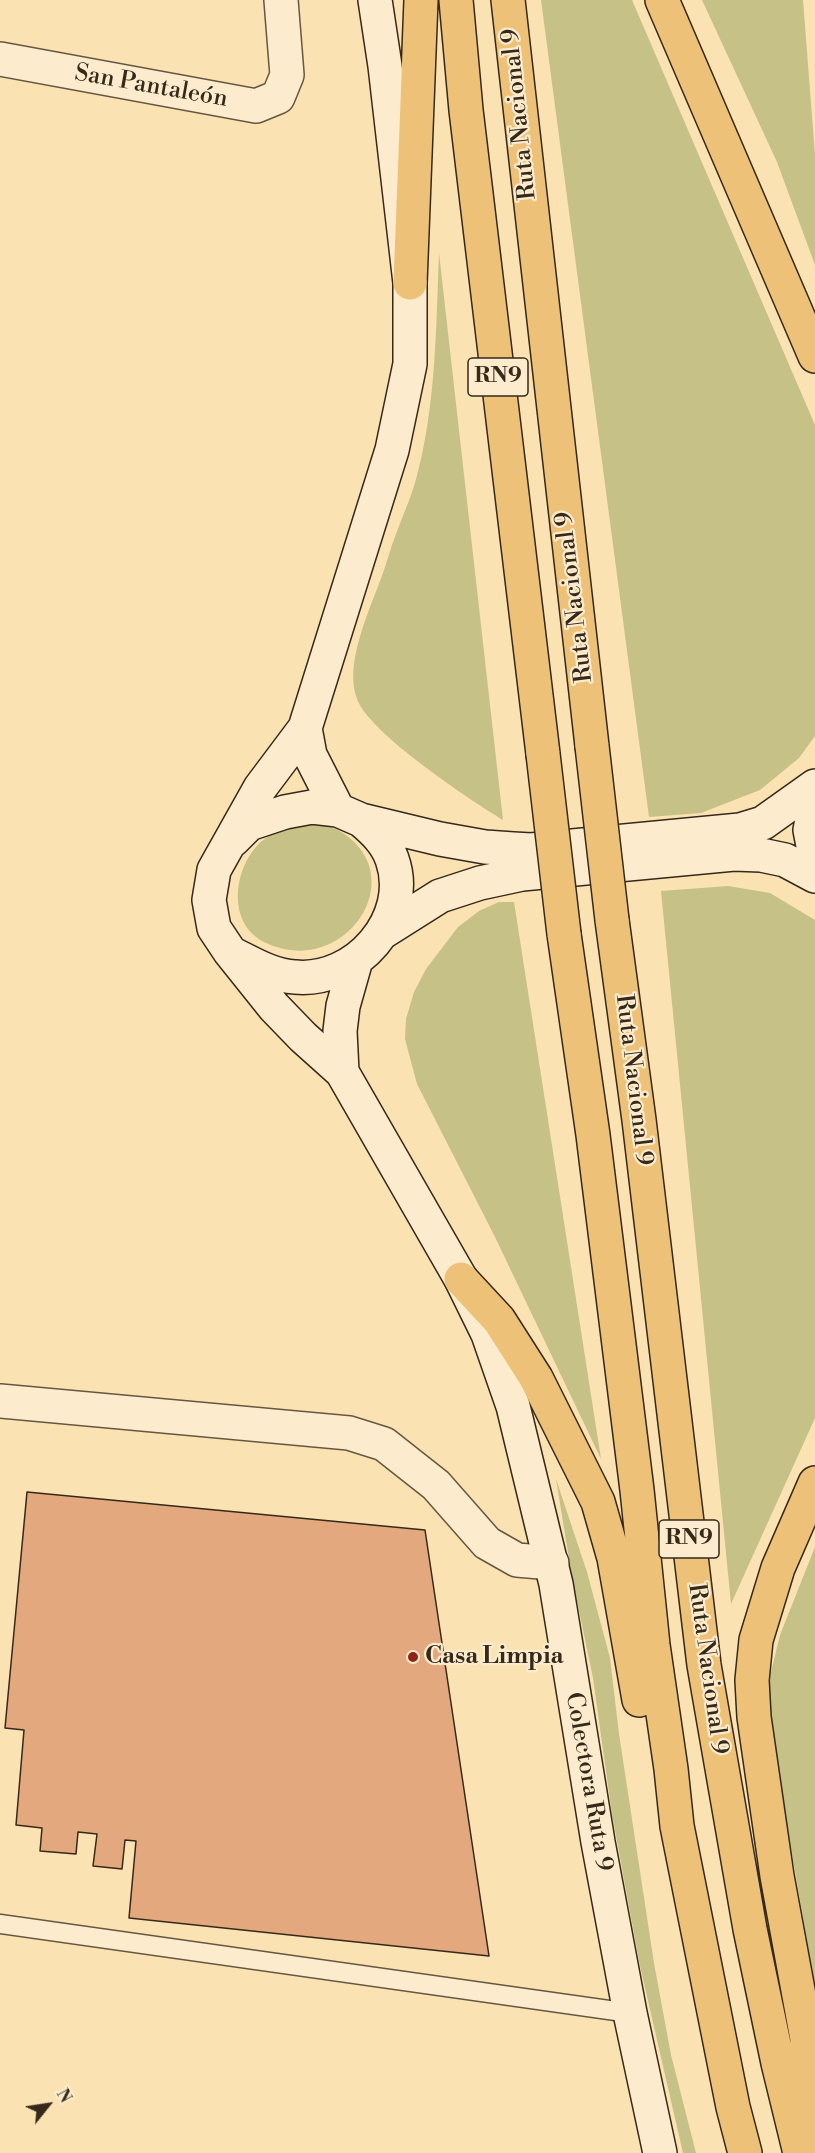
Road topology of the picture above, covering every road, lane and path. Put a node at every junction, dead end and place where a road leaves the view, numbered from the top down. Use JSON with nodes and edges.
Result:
{"nodes":[{"id":1,"x":281,"y":0,"type":"edge"},
{"id":2,"x":375,"y":0,"type":"edge"},
{"id":3,"x":421,"y":0,"type":"edge"},
{"id":4,"x":456,"y":0,"type":"edge"},
{"id":5,"x":508,"y":0,"type":"edge"},
{"id":6,"x":662,"y":0,"type":"edge"},
{"id":7,"x":0,"y":59,"type":"edge"},
{"id":8,"x":410,"y":283,"type":"junction"},
{"id":9,"x":815,"y":356,"type":"edge"},
{"id":10,"x":305,"y":728,"type":"junction"},
{"id":11,"x":815,"y":786,"type":"edge"},
{"id":12,"x":815,"y":804,"type":"edge"},
{"id":13,"x":350,"y":815,"type":"junction"},
{"id":14,"x":229,"y":843,"type":"junction"},
{"id":15,"x":815,"y":855,"type":"edge"},
{"id":16,"x":815,"y":876,"type":"edge"},
{"id":17,"x":384,"y":932,"type":"junction"},
{"id":18,"x":230,"y":952,"type":"junction"},
{"id":19,"x":356,"y":960,"type":"junction"},
{"id":20,"x":342,"y":1072,"type":"junction"},
{"id":21,"x":461,"y":1279,"type":"junction"},
{"id":22,"x":0,"y":1401,"type":"edge"},
{"id":23,"x":815,"y":1483,"type":"edge"},
{"id":24,"x":552,"y":1563,"type":"junction"},
{"id":25,"x":0,"y":1924,"type":"edge"},
{"id":26,"x":630,"y":2013,"type":"junction"},
{"id":27,"x":660,"y":2153,"type":"edge"},
{"id":28,"x":725,"y":2153,"type":"edge"},
{"id":29,"x":745,"y":2153,"type":"edge"},
{"id":30,"x":800,"y":2153,"type":"edge"},
{"id":31,"x":809,"y":2153,"type":"edge"}],
"edges":[{"from":1,"to":7,"type":"street","name":"San Pantaleón"},
{"from":2,"to":8,"type":"street"},
{"from":3,"to":8,"type":"highway"},
{"from":4,"to":29,"type":"highway","name":"Ruta Nacional 9","number":"RN9","bridge":true},
{"from":5,"to":30,"type":"highway","name":"Ruta Nacional 9","number":"RN9","bridge":true},
{"from":6,"to":9,"type":"highway"},
{"from":8,"to":10,"type":"street"},
{"from":10,"to":13,"type":"street"},
{"from":10,"to":14,"type":"street"},
{"from":11,"to":13,"type":"street"},
{"from":12,"to":15,"type":"street"},
{"from":13,"to":14,"type":"street"},
{"from":13,"to":17,"type":"street"},
{"from":14,"to":18,"type":"street"},
{"from":16,"to":17,"type":"street"},
{"from":17,"to":19,"type":"street"},
{"from":18,"to":19,"type":"street"},
{"from":18,"to":20,"type":"street"},
{"from":19,"to":20,"type":"street"},
{"from":20,"to":21,"type":"street","name":"Colectora Ruta 9"},
{"from":21,"to":24,"type":"street","name":"Colectora Ruta 9"},
{"from":21,"to":28,"type":"highway"},
{"from":22,"to":24,"type":"street"},
{"from":23,"to":31,"type":"highway"},
{"from":24,"to":26,"type":"street","name":"Colectora Ruta 9"},
{"from":25,"to":26,"type":"lane"},
{"from":26,"to":27,"type":"street","name":"Colectora Ruta 9"}]}
